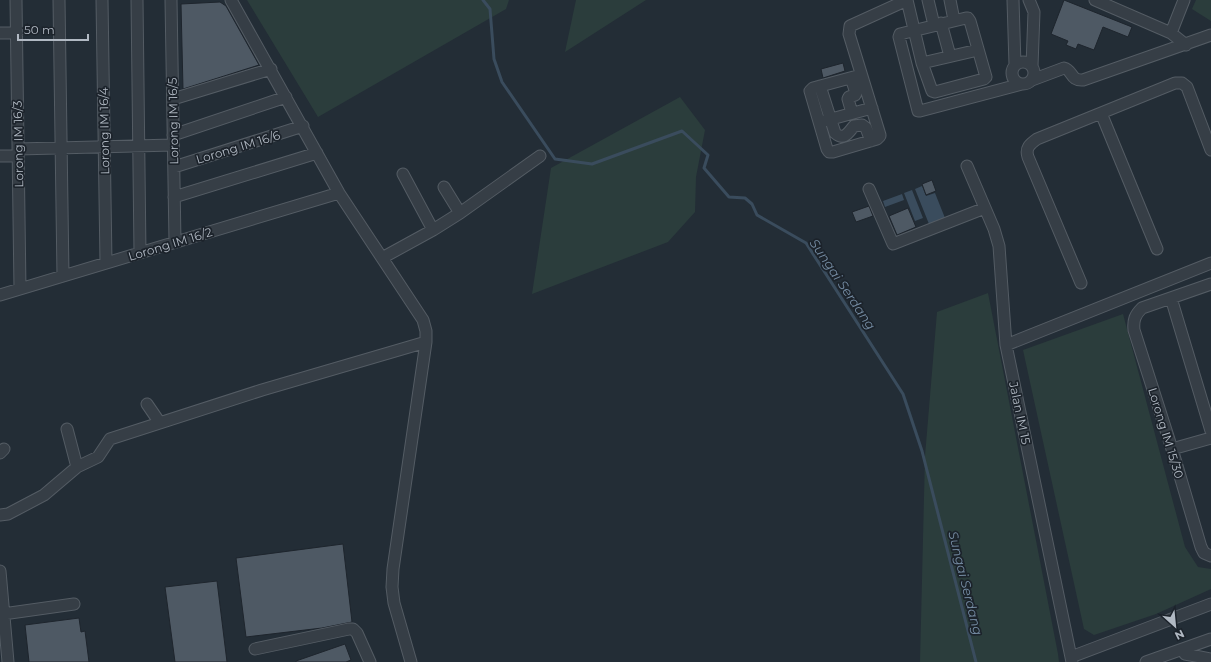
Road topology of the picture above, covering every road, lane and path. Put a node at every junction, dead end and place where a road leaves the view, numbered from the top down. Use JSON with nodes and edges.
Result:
{"nodes":[{"id":1,"x":16,"y":0,"type":"edge"},
{"id":2,"x":59,"y":0,"type":"edge"},
{"id":3,"x":102,"y":0,"type":"edge"},
{"id":4,"x":137,"y":0,"type":"edge"},
{"id":5,"x":171,"y":0,"type":"edge"},
{"id":6,"x":231,"y":0,"type":"edge"},
{"id":7,"x":928,"y":0,"type":"edge"},
{"id":8,"x":950,"y":0,"type":"edge"},
{"id":9,"x":1013,"y":0,"type":"edge"},
{"id":10,"x":1029,"y":0,"type":"edge"},
{"id":11,"x":1095,"y":0,"type":"edge"},
{"id":12,"x":1184,"y":0,"type":"edge"},
{"id":13,"x":954,"y":20,"type":"junction"},
{"id":14,"x":938,"y":24,"type":"junction"},
{"id":15,"x":914,"y":30,"type":"junction"},
{"id":16,"x":0,"y":33,"type":"edge"},
{"id":17,"x":17,"y":33,"type":"junction"},
{"id":18,"x":1171,"y":33,"type":"junction"},
{"id":19,"x":1211,"y":35,"type":"edge"},
{"id":20,"x":1186,"y":44,"type":"junction"},
{"id":21,"x":978,"y":50,"type":"junction"},
{"id":22,"x":950,"y":56,"type":"junction"},
{"id":23,"x":922,"y":63,"type":"junction"},
{"id":24,"x":1015,"y":65,"type":"junction"},
{"id":25,"x":1032,"y":66,"type":"junction"},
{"id":26,"x":270,"y":69,"type":"junction"},
{"id":27,"x":856,"y":76,"type":"junction"},
{"id":28,"x":1027,"y":82,"type":"junction"},
{"id":29,"x":820,"y":86,"type":"junction"},
{"id":30,"x":286,"y":97,"type":"junction"},
{"id":31,"x":173,"y":99,"type":"junction"},
{"id":32,"x":872,"y":108,"type":"junction"},
{"id":33,"x":852,"y":113,"type":"junction"},
{"id":34,"x":1101,"y":113,"type":"junction"},
{"id":35,"x":824,"y":121,"type":"junction"},
{"id":36,"x":303,"y":126,"type":"junction"},
{"id":37,"x":173,"y":140,"type":"junction"},
{"id":38,"x":871,"y":141,"type":"junction"},
{"id":39,"x":139,"y":146,"type":"junction"},
{"id":40,"x":104,"y":147,"type":"junction"},
{"id":41,"x":61,"y":148,"type":"junction"},
{"id":42,"x":1211,"y":150,"type":"edge"},
{"id":43,"x":18,"y":152,"type":"junction"},
{"id":44,"x":317,"y":153,"type":"junction"},
{"id":45,"x":0,"y":156,"type":"edge"},
{"id":46,"x":540,"y":156,"type":"dead end"},
{"id":47,"x":967,"y":166,"type":"dead end"},
{"id":48,"x":174,"y":167,"type":"junction"},
{"id":49,"x":403,"y":174,"type":"dead end"},
{"id":50,"x":444,"y":187,"type":"dead end"},
{"id":51,"x":869,"y":189,"type":"dead end"},
{"id":52,"x":339,"y":192,"type":"junction"},
{"id":53,"x":174,"y":197,"type":"junction"},
{"id":54,"x":985,"y":208,"type":"junction"},
{"id":55,"x":460,"y":213,"type":"junction"},
{"id":56,"x":433,"y":230,"type":"junction"},
{"id":57,"x":175,"y":242,"type":"junction"},
{"id":58,"x":1157,"y":248,"type":"dead end"},
{"id":59,"x":140,"y":253,"type":"junction"},
{"id":60,"x":382,"y":258,"type":"junction"},
{"id":61,"x":106,"y":263,"type":"junction"},
{"id":62,"x":1211,"y":263,"type":"edge"},
{"id":63,"x":63,"y":276,"type":"junction"},
{"id":64,"x":1081,"y":284,"type":"dead end"},
{"id":65,"x":1211,"y":284,"type":"edge"},
{"id":66,"x":20,"y":289,"type":"junction"},
{"id":67,"x":0,"y":295,"type":"edge"},
{"id":68,"x":1171,"y":298,"type":"junction"},
{"id":69,"x":426,"y":342,"type":"junction"},
{"id":70,"x":1006,"y":345,"type":"junction"},
{"id":71,"x":147,"y":404,"type":"dead end"},
{"id":72,"x":160,"y":423,"type":"junction"},
{"id":73,"x":67,"y":429,"type":"dead end"},
{"id":74,"x":1211,"y":431,"type":"edge"},
{"id":75,"x":1211,"y":438,"type":"edge"},
{"id":76,"x":1172,"y":450,"type":"junction"},
{"id":77,"x":77,"y":467,"type":"junction"},
{"id":78,"x":0,"y":515,"type":"edge"},
{"id":79,"x":1211,"y":556,"type":"edge"},
{"id":80,"x":0,"y":571,"type":"edge"},
{"id":81,"x":74,"y":604,"type":"dead end"},
{"id":82,"x":1211,"y":604,"type":"edge"},
{"id":83,"x":3,"y":614,"type":"junction"},
{"id":84,"x":1211,"y":639,"type":"edge"},
{"id":85,"x":254,"y":649,"type":"dead end"},
{"id":86,"x":1185,"y":655,"type":"edge"},
{"id":87,"x":1072,"y":659,"type":"edge"},
{"id":88,"x":1211,"y":659,"type":"edge"},
{"id":89,"x":8,"y":662,"type":"edge"},
{"id":90,"x":370,"y":662,"type":"edge"},
{"id":91,"x":409,"y":662,"type":"edge"},
{"id":92,"x":1148,"y":662,"type":"edge"}],
"edges":[{"from":1,"to":17,"type":"street","name":"Lorong IM 16/3"},
{"from":2,"to":41,"type":"street"},
{"from":3,"to":40,"type":"street","name":"Lorong IM 16/4"},
{"from":4,"to":39,"type":"street"},
{"from":5,"to":31,"type":"street","name":"Lorong IM 16/5"},
{"from":6,"to":26,"type":"street"},
{"from":7,"to":14,"type":"street"},
{"from":8,"to":13,"type":"street"},
{"from":9,"to":24,"type":"street"},
{"from":10,"to":25,"type":"street"},
{"from":11,"to":18,"type":"street"},
{"from":12,"to":18,"type":"street"},
{"from":13,"to":14,"type":"street"},
{"from":13,"to":21,"type":"street"},
{"from":14,"to":15,"type":"street"},
{"from":14,"to":22,"type":"street"},
{"from":15,"to":23,"type":"street"},
{"from":15,"to":27,"type":"street"},
{"from":15,"to":28,"type":"street"},
{"from":16,"to":17,"type":"street"},
{"from":17,"to":43,"type":"street","name":"Lorong IM 16/3"},
{"from":18,"to":20,"type":"street"},
{"from":19,"to":20,"type":"street"},
{"from":20,"to":28,"type":"street"},
{"from":21,"to":22,"type":"street"},
{"from":21,"to":23,"type":"street"},
{"from":22,"to":23,"type":"street"},
{"from":24,"to":25,"type":"street"},
{"from":24,"to":28,"type":"street"},
{"from":25,"to":28,"type":"street"},
{"from":26,"to":30,"type":"street"},
{"from":26,"to":31,"type":"street"},
{"from":27,"to":29,"type":"street"},
{"from":27,"to":32,"type":"street"},
{"from":27,"to":33,"type":"street"},
{"from":29,"to":35,"type":"street"},
{"from":29,"to":35,"type":"street"},
{"from":30,"to":36,"type":"street"},
{"from":30,"to":37,"type":"street"},
{"from":31,"to":37,"type":"street","name":"Lorong IM 16/5"},
{"from":32,"to":33,"type":"street"},
{"from":32,"to":38,"type":"street"},
{"from":33,"to":35,"type":"street"},
{"from":34,"to":42,"type":"street"},
{"from":34,"to":58,"type":"street"},
{"from":34,"to":64,"type":"street"},
{"from":35,"to":38,"type":"street"},
{"from":35,"to":38,"type":"street"},
{"from":36,"to":44,"type":"street"},
{"from":36,"to":48,"type":"street","name":"Lorong IM 16/6"},
{"from":37,"to":39,"type":"street"},
{"from":37,"to":48,"type":"street","name":"Lorong IM 16/5"},
{"from":39,"to":40,"type":"street"},
{"from":39,"to":59,"type":"street"},
{"from":40,"to":41,"type":"street"},
{"from":40,"to":61,"type":"street","name":"Lorong IM 16/4"},
{"from":41,"to":43,"type":"street"},
{"from":41,"to":63,"type":"street"},
{"from":43,"to":45,"type":"street"},
{"from":43,"to":66,"type":"street","name":"Lorong IM 16/3"},
{"from":44,"to":52,"type":"street"},
{"from":44,"to":53,"type":"street"},
{"from":46,"to":55,"type":"street"},
{"from":47,"to":54,"type":"street","name":"Jalan IM 15"},
{"from":48,"to":53,"type":"street","name":"Lorong IM 16/5"},
{"from":49,"to":56,"type":"street"},
{"from":50,"to":55,"type":"street"},
{"from":51,"to":54,"type":"street"},
{"from":52,"to":57,"type":"street","name":"Lorong IM 16/2"},
{"from":52,"to":60,"type":"street"},
{"from":53,"to":57,"type":"street","name":"Lorong IM 16/5"},
{"from":54,"to":70,"type":"street","name":"Jalan IM 15"},
{"from":55,"to":56,"type":"street"},
{"from":56,"to":60,"type":"street"},
{"from":57,"to":59,"type":"street","name":"Lorong IM 16/2"},
{"from":59,"to":61,"type":"street","name":"Lorong IM 16/2"},
{"from":60,"to":69,"type":"street"},
{"from":61,"to":63,"type":"street","name":"Lorong IM 16/2"},
{"from":62,"to":70,"type":"street"},
{"from":63,"to":66,"type":"street","name":"Lorong IM 16/2"},
{"from":65,"to":68,"type":"street"},
{"from":66,"to":67,"type":"street","name":"Lorong IM 16/2"},
{"from":68,"to":74,"type":"street"},
{"from":68,"to":76,"type":"street","name":"Lorong IM 15/30"},
{"from":69,"to":72,"type":"street"},
{"from":69,"to":91,"type":"street"},
{"from":70,"to":87,"type":"street","name":"Jalan IM 15"},
{"from":71,"to":72,"type":"street"},
{"from":72,"to":77,"type":"street"},
{"from":73,"to":77,"type":"street"},
{"from":75,"to":76,"type":"street"},
{"from":76,"to":79,"type":"street","name":"Lorong IM 15/30"},
{"from":77,"to":78,"type":"street"},
{"from":80,"to":83,"type":"street"},
{"from":81,"to":83,"type":"street"},
{"from":82,"to":87,"type":"street"},
{"from":83,"to":89,"type":"street"},
{"from":84,"to":86,"type":"street"},
{"from":85,"to":90,"type":"street"},
{"from":86,"to":88,"type":"street"},
{"from":86,"to":92,"type":"street"}]}
